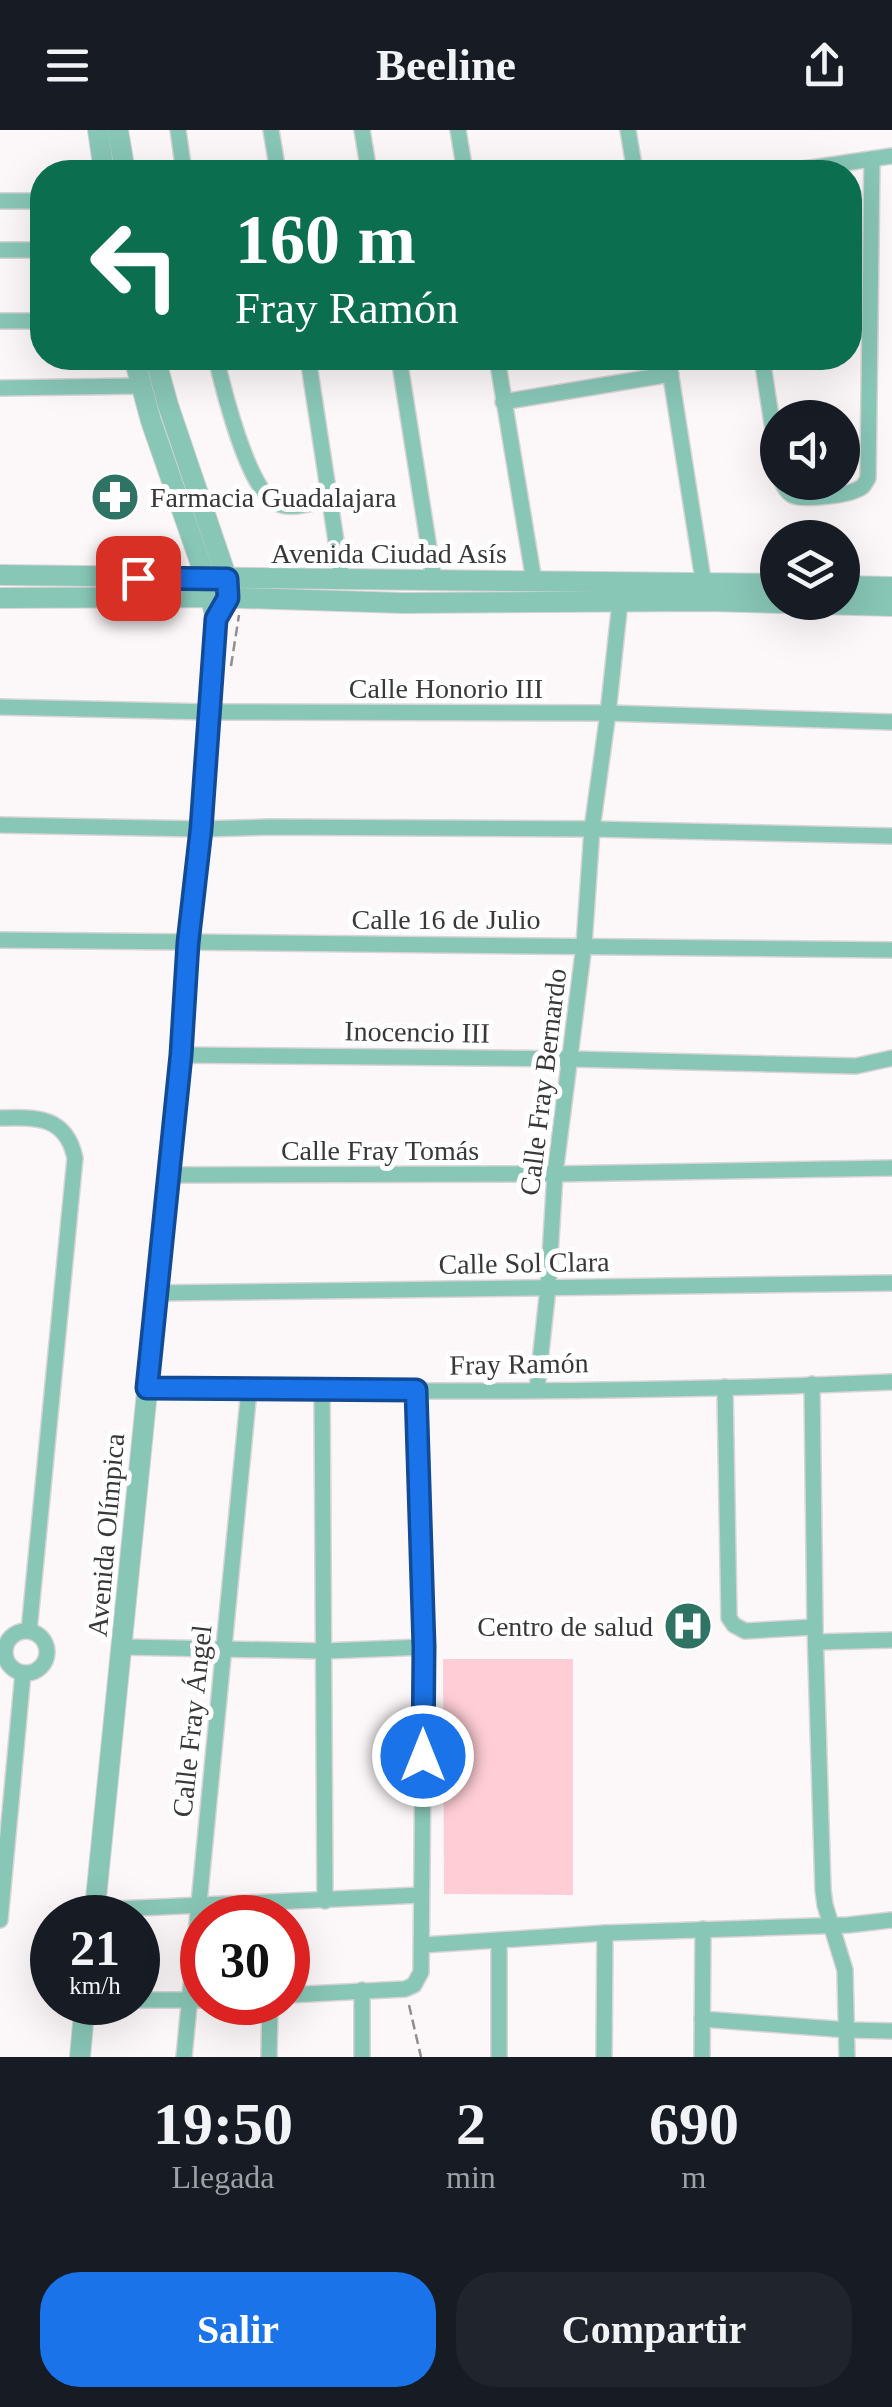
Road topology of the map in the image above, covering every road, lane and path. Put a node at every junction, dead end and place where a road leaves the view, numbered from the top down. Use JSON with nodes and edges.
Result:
{"nodes":[{"id":1,"x":98,"y":130,"type":"edge"},
{"id":2,"x":118,"y":130,"type":"edge"},
{"id":3,"x":178,"y":130,"type":"edge"},
{"id":4,"x":271,"y":130,"type":"edge"},
{"id":5,"x":362,"y":130,"type":"edge"},
{"id":6,"x":458,"y":130,"type":"edge"},
{"id":7,"x":628,"y":130,"type":"edge"},
{"id":8,"x":892,"y":156,"type":"edge"},
{"id":9,"x":872,"y":159,"type":"junction"},
{"id":10,"x":102,"y":160,"type":"edge"},
{"id":11,"x":123,"y":160,"type":"edge"},
{"id":12,"x":182,"y":160,"type":"edge"},
{"id":13,"x":276,"y":160,"type":"edge"},
{"id":14,"x":367,"y":160,"type":"edge"},
{"id":15,"x":463,"y":160,"type":"edge"},
{"id":16,"x":634,"y":160,"type":"edge"},
{"id":17,"x":862,"y":160,"type":"edge"},
{"id":18,"x":0,"y":201,"type":"edge"},
{"id":19,"x":30,"y":201,"type":"edge"},
{"id":20,"x":0,"y":250,"type":"edge"},
{"id":21,"x":30,"y":250,"type":"edge"},
{"id":22,"x":0,"y":321,"type":"edge"},
{"id":23,"x":30,"y":322,"type":"edge"},
{"id":24,"x":137,"y":370,"type":"edge"},
{"id":25,"x":158,"y":370,"type":"edge"},
{"id":26,"x":219,"y":370,"type":"edge"},
{"id":27,"x":310,"y":370,"type":"edge"},
{"id":28,"x":401,"y":370,"type":"edge"},
{"id":29,"x":499,"y":370,"type":"edge"},
{"id":30,"x":652,"y":370,"type":"edge"},
{"id":31,"x":671,"y":370,"type":"edge"},
{"id":32,"x":764,"y":370,"type":"edge"},
{"id":33,"x":140,"y":386,"type":"junction"},
{"id":34,"x":0,"y":388,"type":"edge"},
{"id":35,"x":768,"y":400,"type":"edge"},
{"id":36,"x":504,"y":402,"type":"junction"},
{"id":37,"x":860,"y":488,"type":"edge"},
{"id":38,"x":331,"y":498,"type":"junction"},
{"id":39,"x":0,"y":575,"type":"edge"},
{"id":40,"x":342,"y":580,"type":"junction"},
{"id":41,"x":434,"y":580,"type":"junction"},
{"id":42,"x":534,"y":581,"type":"junction"},
{"id":43,"x":760,"y":586,"type":"edge"},
{"id":44,"x":860,"y":586,"type":"edge"},
{"id":45,"x":892,"y":587,"type":"edge"},
{"id":46,"x":218,"y":588,"type":"junction"},
{"id":47,"x":706,"y":592,"type":"junction"},
{"id":48,"x":0,"y":598,"type":"edge"},
{"id":49,"x":620,"y":602,"type":"junction"},
{"id":50,"x":892,"y":606,"type":"edge"},
{"id":51,"x":0,"y":708,"type":"edge"},
{"id":52,"x":210,"y":712,"type":"junction"},
{"id":53,"x":608,"y":713,"type":"junction"},
{"id":54,"x":892,"y":722,"type":"edge"},
{"id":55,"x":0,"y":824,"type":"edge"},
{"id":56,"x":201,"y":829,"type":"junction"},
{"id":57,"x":592,"y":829,"type":"junction"},
{"id":58,"x":892,"y":836,"type":"edge"},
{"id":59,"x":0,"y":940,"type":"edge"},
{"id":60,"x":188,"y":943,"type":"junction"},
{"id":61,"x":584,"y":945,"type":"junction"},
{"id":62,"x":892,"y":950,"type":"edge"},
{"id":63,"x":181,"y":1055,"type":"junction"},
{"id":64,"x":892,"y":1058,"type":"edge"},
{"id":65,"x":571,"y":1059,"type":"junction"},
{"id":66,"x":0,"y":1118,"type":"edge"},
{"id":67,"x":892,"y":1168,"type":"edge"},
{"id":68,"x":555,"y":1174,"type":"junction"},
{"id":69,"x":167,"y":1176,"type":"junction"},
{"id":70,"x":892,"y":1282,"type":"edge"},
{"id":71,"x":548,"y":1288,"type":"junction"},
{"id":72,"x":157,"y":1293,"type":"junction"},
{"id":73,"x":892,"y":1382,"type":"edge"},
{"id":74,"x":812,"y":1384,"type":"junction"},
{"id":75,"x":724,"y":1387,"type":"junction"},
{"id":76,"x":147,"y":1388,"type":"junction"},
{"id":77,"x":537,"y":1389,"type":"junction"},
{"id":78,"x":249,"y":1390,"type":"junction"},
{"id":79,"x":322,"y":1390,"type":"junction"},
{"id":80,"x":416,"y":1390,"type":"junction"},
{"id":81,"x":28,"y":1631,"type":"junction"},
{"id":82,"x":816,"y":1634,"type":"junction"},
{"id":83,"x":892,"y":1640,"type":"edge"},
{"id":84,"x":123,"y":1647,"type":"junction"},
{"id":85,"x":424,"y":1647,"type":"junction"},
{"id":86,"x":225,"y":1648,"type":"junction"},
{"id":87,"x":3,"y":1651,"type":"edge"},
{"id":88,"x":325,"y":1651,"type":"junction"},
{"id":89,"x":23,"y":1673,"type":"junction"},
{"id":90,"x":97,"y":1895,"type":"edge"},
{"id":91,"x":199,"y":1895,"type":"edge"},
{"id":92,"x":422,"y":1895,"type":"junction"},
{"id":93,"x":325,"y":1901,"type":"junction"},
{"id":94,"x":310,"y":1902,"type":"edge"},
{"id":95,"x":0,"y":1920,"type":"edge"},
{"id":96,"x":892,"y":1920,"type":"edge"},
{"id":97,"x":832,"y":1925,"type":"junction"},
{"id":98,"x":703,"y":1929,"type":"junction"},
{"id":99,"x":605,"y":1933,"type":"junction"},
{"id":100,"x":499,"y":1942,"type":"junction"},
{"id":101,"x":422,"y":1945,"type":"junction"},
{"id":102,"x":405,"y":1988,"type":"junction"},
{"id":103,"x":362,"y":1990,"type":"junction"},
{"id":104,"x":310,"y":1993,"type":"edge"},
{"id":105,"x":702,"y":2019,"type":"junction"},
{"id":106,"x":83,"y":2025,"type":"edge"},
{"id":107,"x":191,"y":2025,"type":"edge"},
{"id":108,"x":270,"y":2025,"type":"edge"},
{"id":109,"x":848,"y":2030,"type":"junction"},
{"id":110,"x":892,"y":2031,"type":"edge"},
{"id":111,"x":80,"y":2057,"type":"edge"},
{"id":112,"x":184,"y":2057,"type":"edge"},
{"id":113,"x":269,"y":2057,"type":"edge"},
{"id":114,"x":362,"y":2057,"type":"edge"},
{"id":115,"x":420,"y":2057,"type":"edge"},
{"id":116,"x":500,"y":2057,"type":"edge"},
{"id":117,"x":604,"y":2057,"type":"edge"},
{"id":118,"x":702,"y":2057,"type":"edge"},
{"id":119,"x":847,"y":2057,"type":"edge"}],
"edges":[{"from":1,"to":10,"type":"street"},
{"from":2,"to":11,"type":"street"},
{"from":3,"to":12,"type":"street"},
{"from":4,"to":13,"type":"street"},
{"from":5,"to":14,"type":"street"},
{"from":6,"to":15,"type":"street"},
{"from":7,"to":16,"type":"street"},
{"from":8,"to":9,"type":"street"},
{"from":9,"to":17,"type":"street"},
{"from":9,"to":37,"type":"street"},
{"from":18,"to":19,"type":"street"},
{"from":20,"to":21,"type":"street"},
{"from":22,"to":23,"type":"street"},
{"from":24,"to":33,"type":"street"},
{"from":25,"to":46,"type":"street"},
{"from":26,"to":38,"type":"street"},
{"from":27,"to":38,"type":"street"},
{"from":28,"to":41,"type":"street"},
{"from":29,"to":36,"type":"street"},
{"from":30,"to":36,"type":"street"},
{"from":31,"to":47,"type":"street"},
{"from":32,"to":35,"type":"street"},
{"from":33,"to":34,"type":"street"},
{"from":33,"to":46,"type":"street"},
{"from":36,"to":42,"type":"street"},
{"from":38,"to":40,"type":"street"},
{"from":39,"to":46,"type":"street","name":"Avenida Ciudad Asís"},
{"from":40,"to":41,"type":"street","name":"Avenida Ciudad Asís"},
{"from":40,"to":46,"type":"street","name":"Avenida Ciudad Asís"},
{"from":41,"to":42,"type":"street","name":"Avenida Ciudad Asís"},
{"from":42,"to":47,"type":"street","name":"Avenida Ciudad Asís"},
{"from":43,"to":47,"type":"street","name":"Avenida Ciudad Asís"},
{"from":44,"to":45,"type":"street"},
{"from":46,"to":48,"type":"street"},
{"from":46,"to":49,"type":"street","name":"Avenida Ciudad Asís"},
{"from":46,"to":52,"type":"street","name":"Avenida Olímpica"},
{"from":47,"to":49,"type":"street","name":"Avenida Ciudad Asís"},
{"from":47,"to":50,"type":"street","name":"Avenida Ciudad Asís"},
{"from":49,"to":53,"type":"street","name":"Calle Fray Bernardo"},
{"from":51,"to":52,"type":"street","name":"Calle Honorio III"},
{"from":52,"to":53,"type":"street","name":"Calle Honorio III"},
{"from":52,"to":56,"type":"street","name":"Avenida Olímpica"},
{"from":53,"to":54,"type":"street","name":"Calle Honorio III"},
{"from":53,"to":57,"type":"street","name":"Calle Fray Bernardo"},
{"from":55,"to":56,"type":"street"},
{"from":56,"to":57,"type":"street"},
{"from":56,"to":60,"type":"street","name":"Avenida Olímpica"},
{"from":57,"to":58,"type":"street"},
{"from":57,"to":61,"type":"street","name":"Calle Fray Bernardo"},
{"from":59,"to":60,"type":"street","name":"Calle 16 de Julio"},
{"from":60,"to":61,"type":"street","name":"Calle 16 de Julio"},
{"from":60,"to":63,"type":"street","name":"Avenida Olímpica"},
{"from":61,"to":62,"type":"street","name":"Calle 16 de Julio"},
{"from":61,"to":65,"type":"street","name":"Calle Fray Bernardo"},
{"from":63,"to":65,"type":"street","name":"Inocencio III"},
{"from":63,"to":69,"type":"street","name":"Avenida Olímpica"},
{"from":64,"to":65,"type":"street","name":"Inocencio III"},
{"from":65,"to":68,"type":"street","name":"Calle Fray Bernardo"},
{"from":66,"to":81,"type":"street"},
{"from":67,"to":68,"type":"street","name":"Calle Fray Tomás"},
{"from":68,"to":69,"type":"street","name":"Calle Fray Tomás"},
{"from":68,"to":71,"type":"street","name":"Calle Fray Bernardo"},
{"from":69,"to":72,"type":"street","name":"Avenida Olímpica"},
{"from":70,"to":71,"type":"street","name":"Calle Sol Clara"},
{"from":71,"to":72,"type":"street","name":"Calle Sol Clara"},
{"from":71,"to":77,"type":"street","name":"Calle Fray Bernardo"},
{"from":72,"to":76,"type":"street","name":"Avenida Olímpica"},
{"from":73,"to":74,"type":"street","name":"Fray Ramón"},
{"from":74,"to":75,"type":"street","name":"Fray Ramón"},
{"from":74,"to":82,"type":"street"},
{"from":75,"to":77,"type":"street","name":"Fray Ramón"},
{"from":75,"to":82,"type":"street"},
{"from":76,"to":78,"type":"street","name":"Fray Ramón"},
{"from":76,"to":84,"type":"street","name":"Avenida Olímpica"},
{"from":77,"to":80,"type":"street","name":"Fray Ramón"},
{"from":78,"to":79,"type":"street","name":"Fray Ramón"},
{"from":78,"to":86,"type":"street","name":"Calle Fray Ángel"},
{"from":79,"to":80,"type":"street","name":"Fray Ramón"},
{"from":79,"to":88,"type":"street"},
{"from":80,"to":85,"type":"street"},
{"from":81,"to":87,"type":"street"},
{"from":81,"to":89,"type":"street"},
{"from":82,"to":83,"type":"street"},
{"from":82,"to":97,"type":"street"},
{"from":84,"to":86,"type":"street"},
{"from":84,"to":90,"type":"street","name":"Avenida Olímpica"},
{"from":85,"to":88,"type":"street"},
{"from":85,"to":92,"type":"street"},
{"from":86,"to":88,"type":"street"},
{"from":86,"to":91,"type":"street","name":"Calle Fray Ángel"},
{"from":87,"to":89,"type":"street"},
{"from":88,"to":93,"type":"street"},
{"from":89,"to":95,"type":"street"},
{"from":92,"to":93,"type":"street"},
{"from":92,"to":101,"type":"street"},
{"from":93,"to":94,"type":"street"},
{"from":96,"to":97,"type":"street"},
{"from":97,"to":98,"type":"street"},
{"from":97,"to":109,"type":"street"},
{"from":98,"to":99,"type":"street"},
{"from":98,"to":105,"type":"street"},
{"from":99,"to":100,"type":"street"},
{"from":99,"to":117,"type":"street"},
{"from":100,"to":101,"type":"street"},
{"from":100,"to":116,"type":"street"},
{"from":101,"to":102,"type":"street"},
{"from":102,"to":103,"type":"street"},
{"from":102,"to":115,"type":"path"},
{"from":103,"to":104,"type":"street"},
{"from":103,"to":114,"type":"street"},
{"from":105,"to":109,"type":"street"},
{"from":105,"to":118,"type":"street"},
{"from":106,"to":111,"type":"street"},
{"from":107,"to":112,"type":"street","name":"Calle Fray Ángel"},
{"from":108,"to":113,"type":"street"},
{"from":109,"to":110,"type":"street"},
{"from":109,"to":119,"type":"street"}]}
